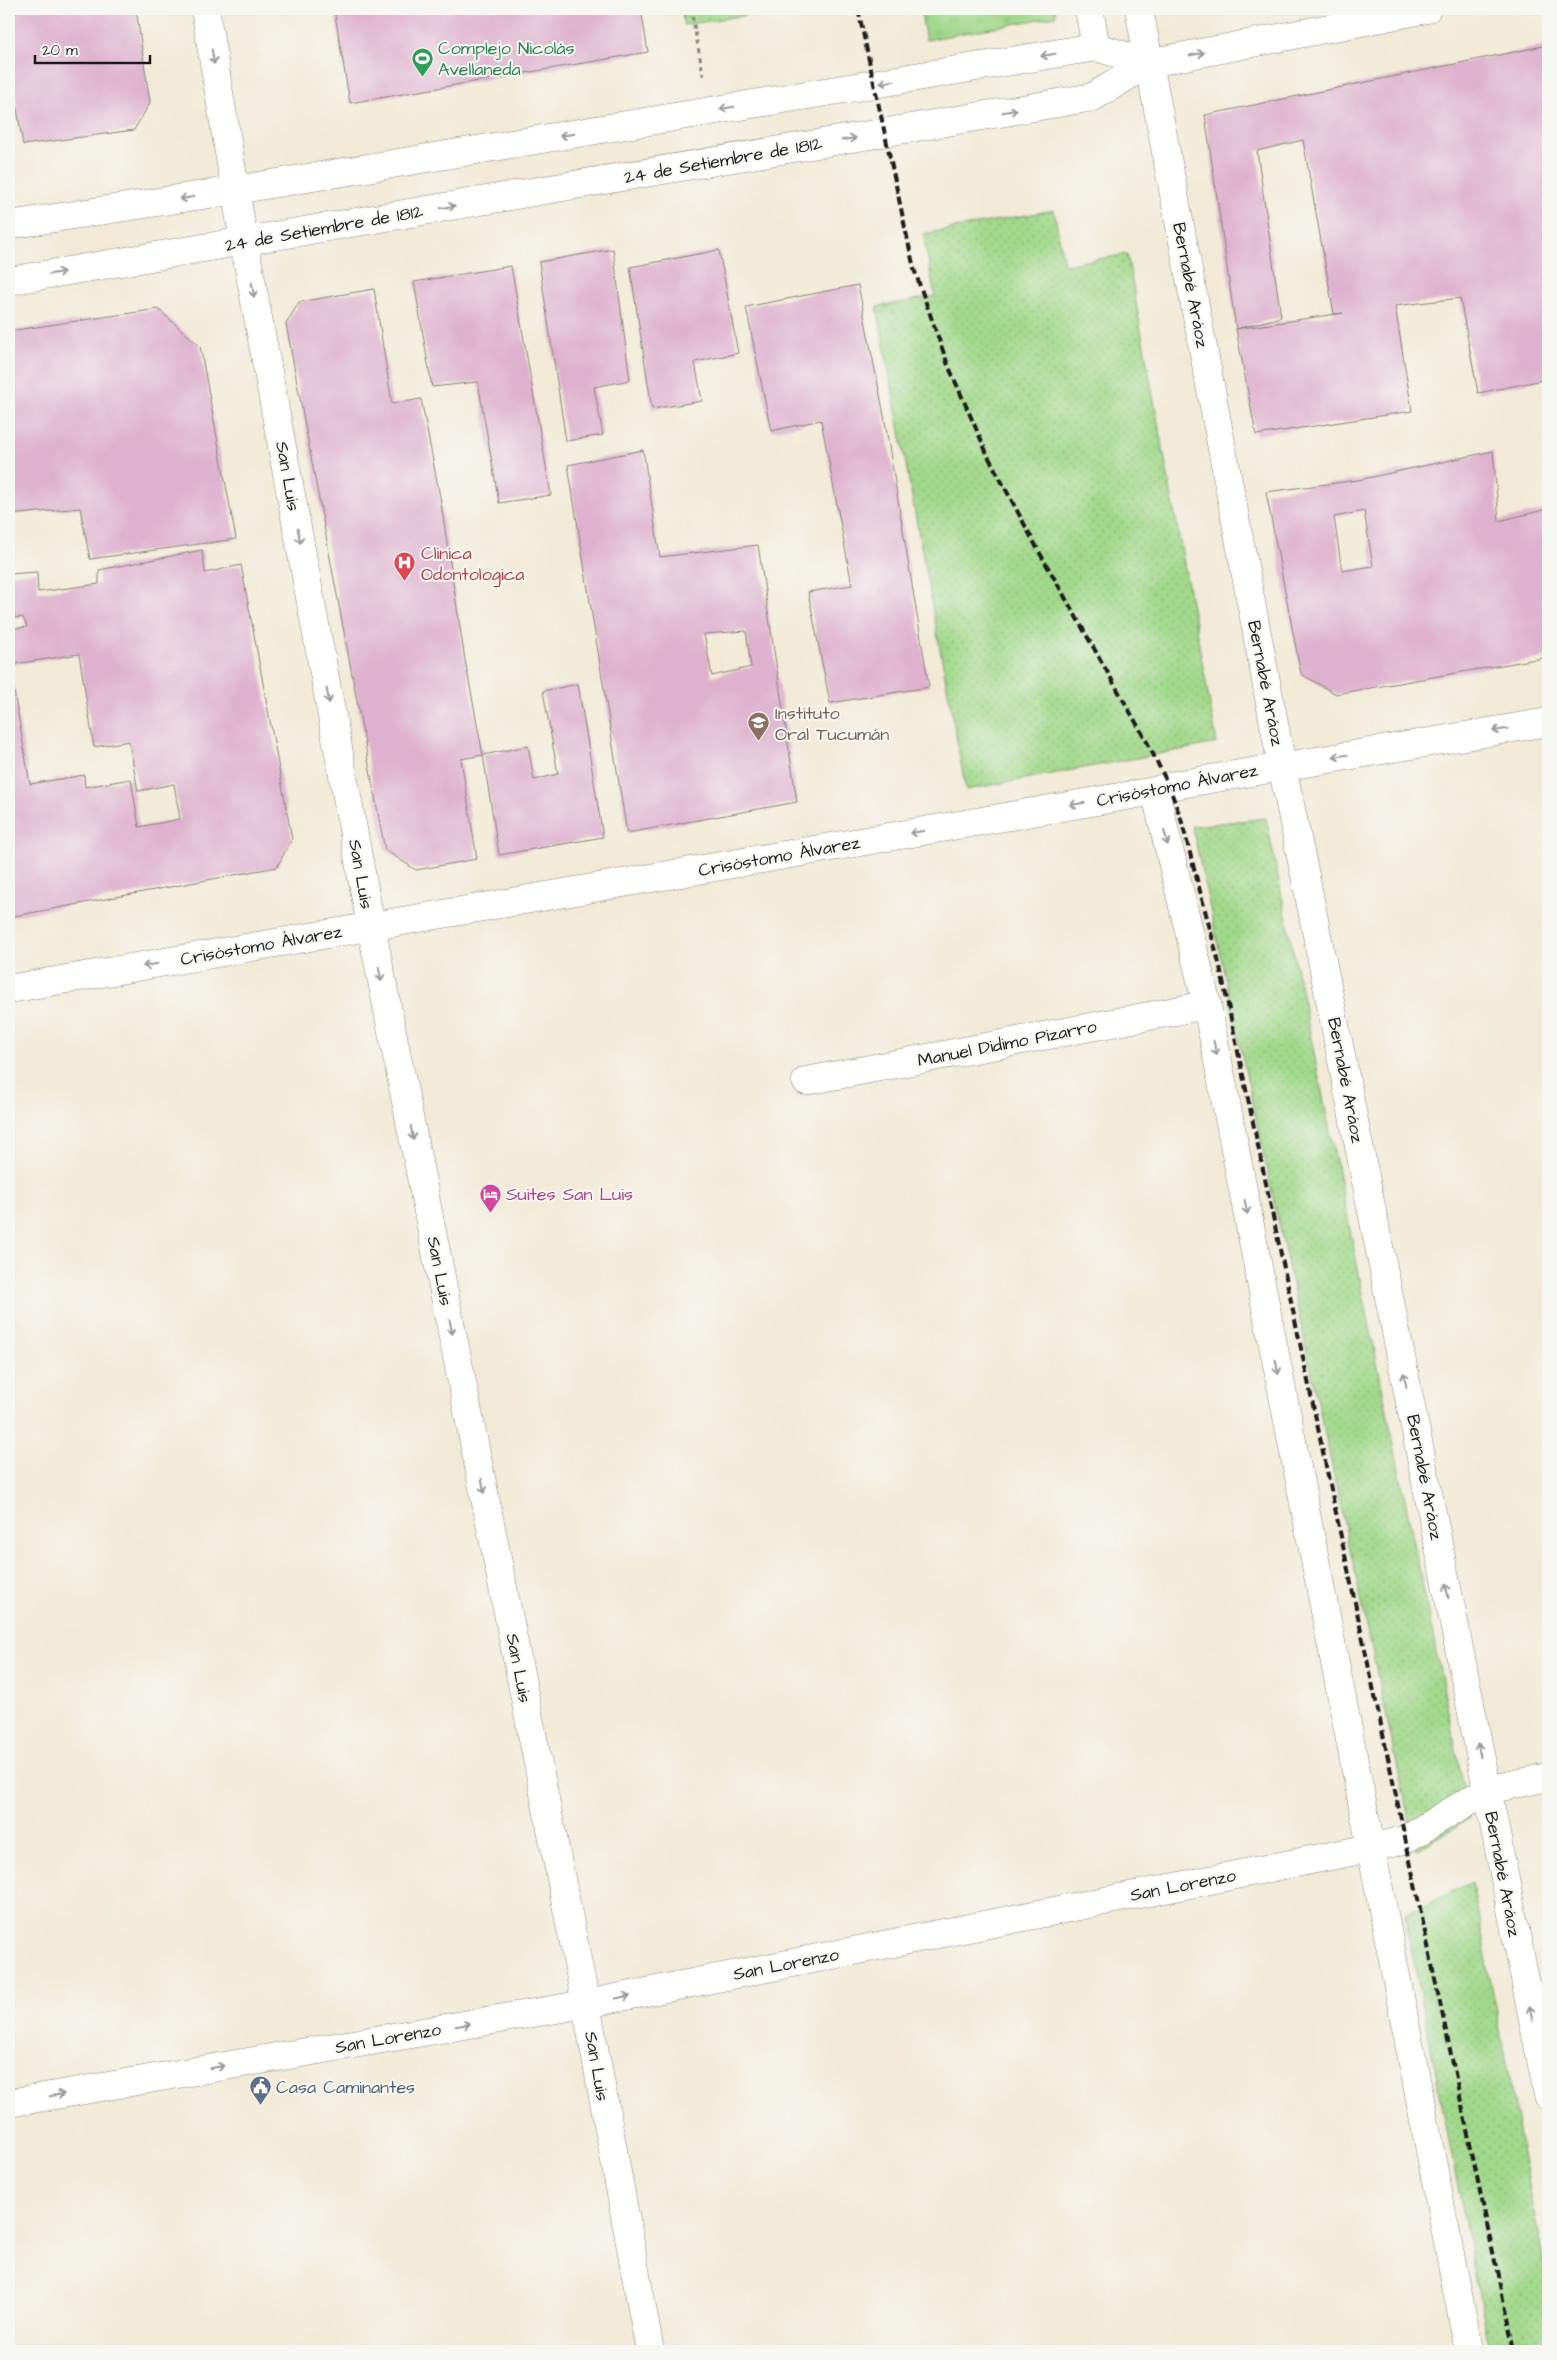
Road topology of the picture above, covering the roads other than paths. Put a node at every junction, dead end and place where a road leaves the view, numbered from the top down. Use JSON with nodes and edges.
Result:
{"nodes":[{"id":1,"x":205,"y":9,"type":"edge"},
{"id":2,"x":1089,"y":9,"type":"edge"},
{"id":3,"x":1139,"y":9,"type":"edge"},
{"id":4,"x":1427,"y":9,"type":"edge"},
{"id":5,"x":1096,"y":47,"type":"junction"},
{"id":6,"x":1149,"y":63,"type":"junction"},
{"id":7,"x":235,"y":190,"type":"junction"},
{"id":8,"x":9,"y":225,"type":"edge"},
{"id":9,"x":244,"y":242,"type":"junction"},
{"id":10,"x":9,"y":281,"type":"edge"},
{"id":11,"x":1548,"y":722,"type":"edge"},
{"id":12,"x":1282,"y":766,"type":"junction"},
{"id":13,"x":1155,"y":791,"type":"junction"},
{"id":14,"x":371,"y":926,"type":"junction"},
{"id":15,"x":9,"y":989,"type":"edge"},
{"id":16,"x":1207,"y":1005,"type":"junction"},
{"id":17,"x":806,"y":1081,"type":"dead end"},
{"id":18,"x":1548,"y":1777,"type":"edge"},
{"id":19,"x":1486,"y":1790,"type":"junction"},
{"id":20,"x":1371,"y":1848,"type":"junction"},
{"id":21,"x":586,"y":2004,"type":"junction"},
{"id":22,"x":1548,"y":2095,"type":"edge"},
{"id":23,"x":9,"y":2103,"type":"edge"},
{"id":24,"x":650,"y":2351,"type":"edge"},
{"id":25,"x":1469,"y":2351,"type":"edge"}],
"edges":[{"from":1,"to":7,"type":"street","name":"San Luis","one_way":true},
{"from":2,"to":5,"type":"street"},
{"from":3,"to":6,"type":"street","name":"Bernabé Aráoz"},
{"from":6,"to":4,"type":"street","name":"24 de Setiembre de 1812","one_way":true},
{"from":5,"to":6,"type":"street"},
{"from":5,"to":7,"type":"street","one_way":true},
{"from":9,"to":6,"type":"street","name":"24 de Setiembre de 1812","one_way":true},
{"from":6,"to":12,"type":"street","name":"Bernabé Aráoz"},
{"from":7,"to":8,"type":"street","one_way":true},
{"from":7,"to":9,"type":"street","name":"San Luis"},
{"from":10,"to":9,"type":"street","name":"24 de Setiembre de 1812","one_way":true},
{"from":9,"to":14,"type":"street","name":"San Luis","one_way":true},
{"from":11,"to":12,"type":"street","name":"Crisóstomo Álvarez","one_way":true},
{"from":12,"to":13,"type":"street","name":"Crisóstomo Álvarez"},
{"from":19,"to":12,"type":"street","name":"Bernabé Aráoz","one_way":true},
{"from":13,"to":14,"type":"street","name":"Crisóstomo Álvarez","one_way":true},
{"from":13,"to":16,"type":"street","one_way":true},
{"from":14,"to":15,"type":"street","name":"Crisóstomo Álvarez","one_way":true},
{"from":14,"to":21,"type":"street","name":"San Luis","one_way":true},
{"from":16,"to":17,"type":"street","name":"Manuel Didimo Pizarro"},
{"from":16,"to":20,"type":"street","one_way":true},
{"from":18,"to":19,"type":"street","name":"San Lorenzo"},
{"from":19,"to":20,"type":"street","name":"San Lorenzo"},
{"from":22,"to":19,"type":"street","name":"Bernabé Aráoz","one_way":true},
{"from":21,"to":20,"type":"street","name":"San Lorenzo","one_way":true},
{"from":20,"to":25,"type":"street"},
{"from":23,"to":21,"type":"street","name":"San Lorenzo","one_way":true},
{"from":21,"to":24,"type":"street","name":"San Luis"}]}
